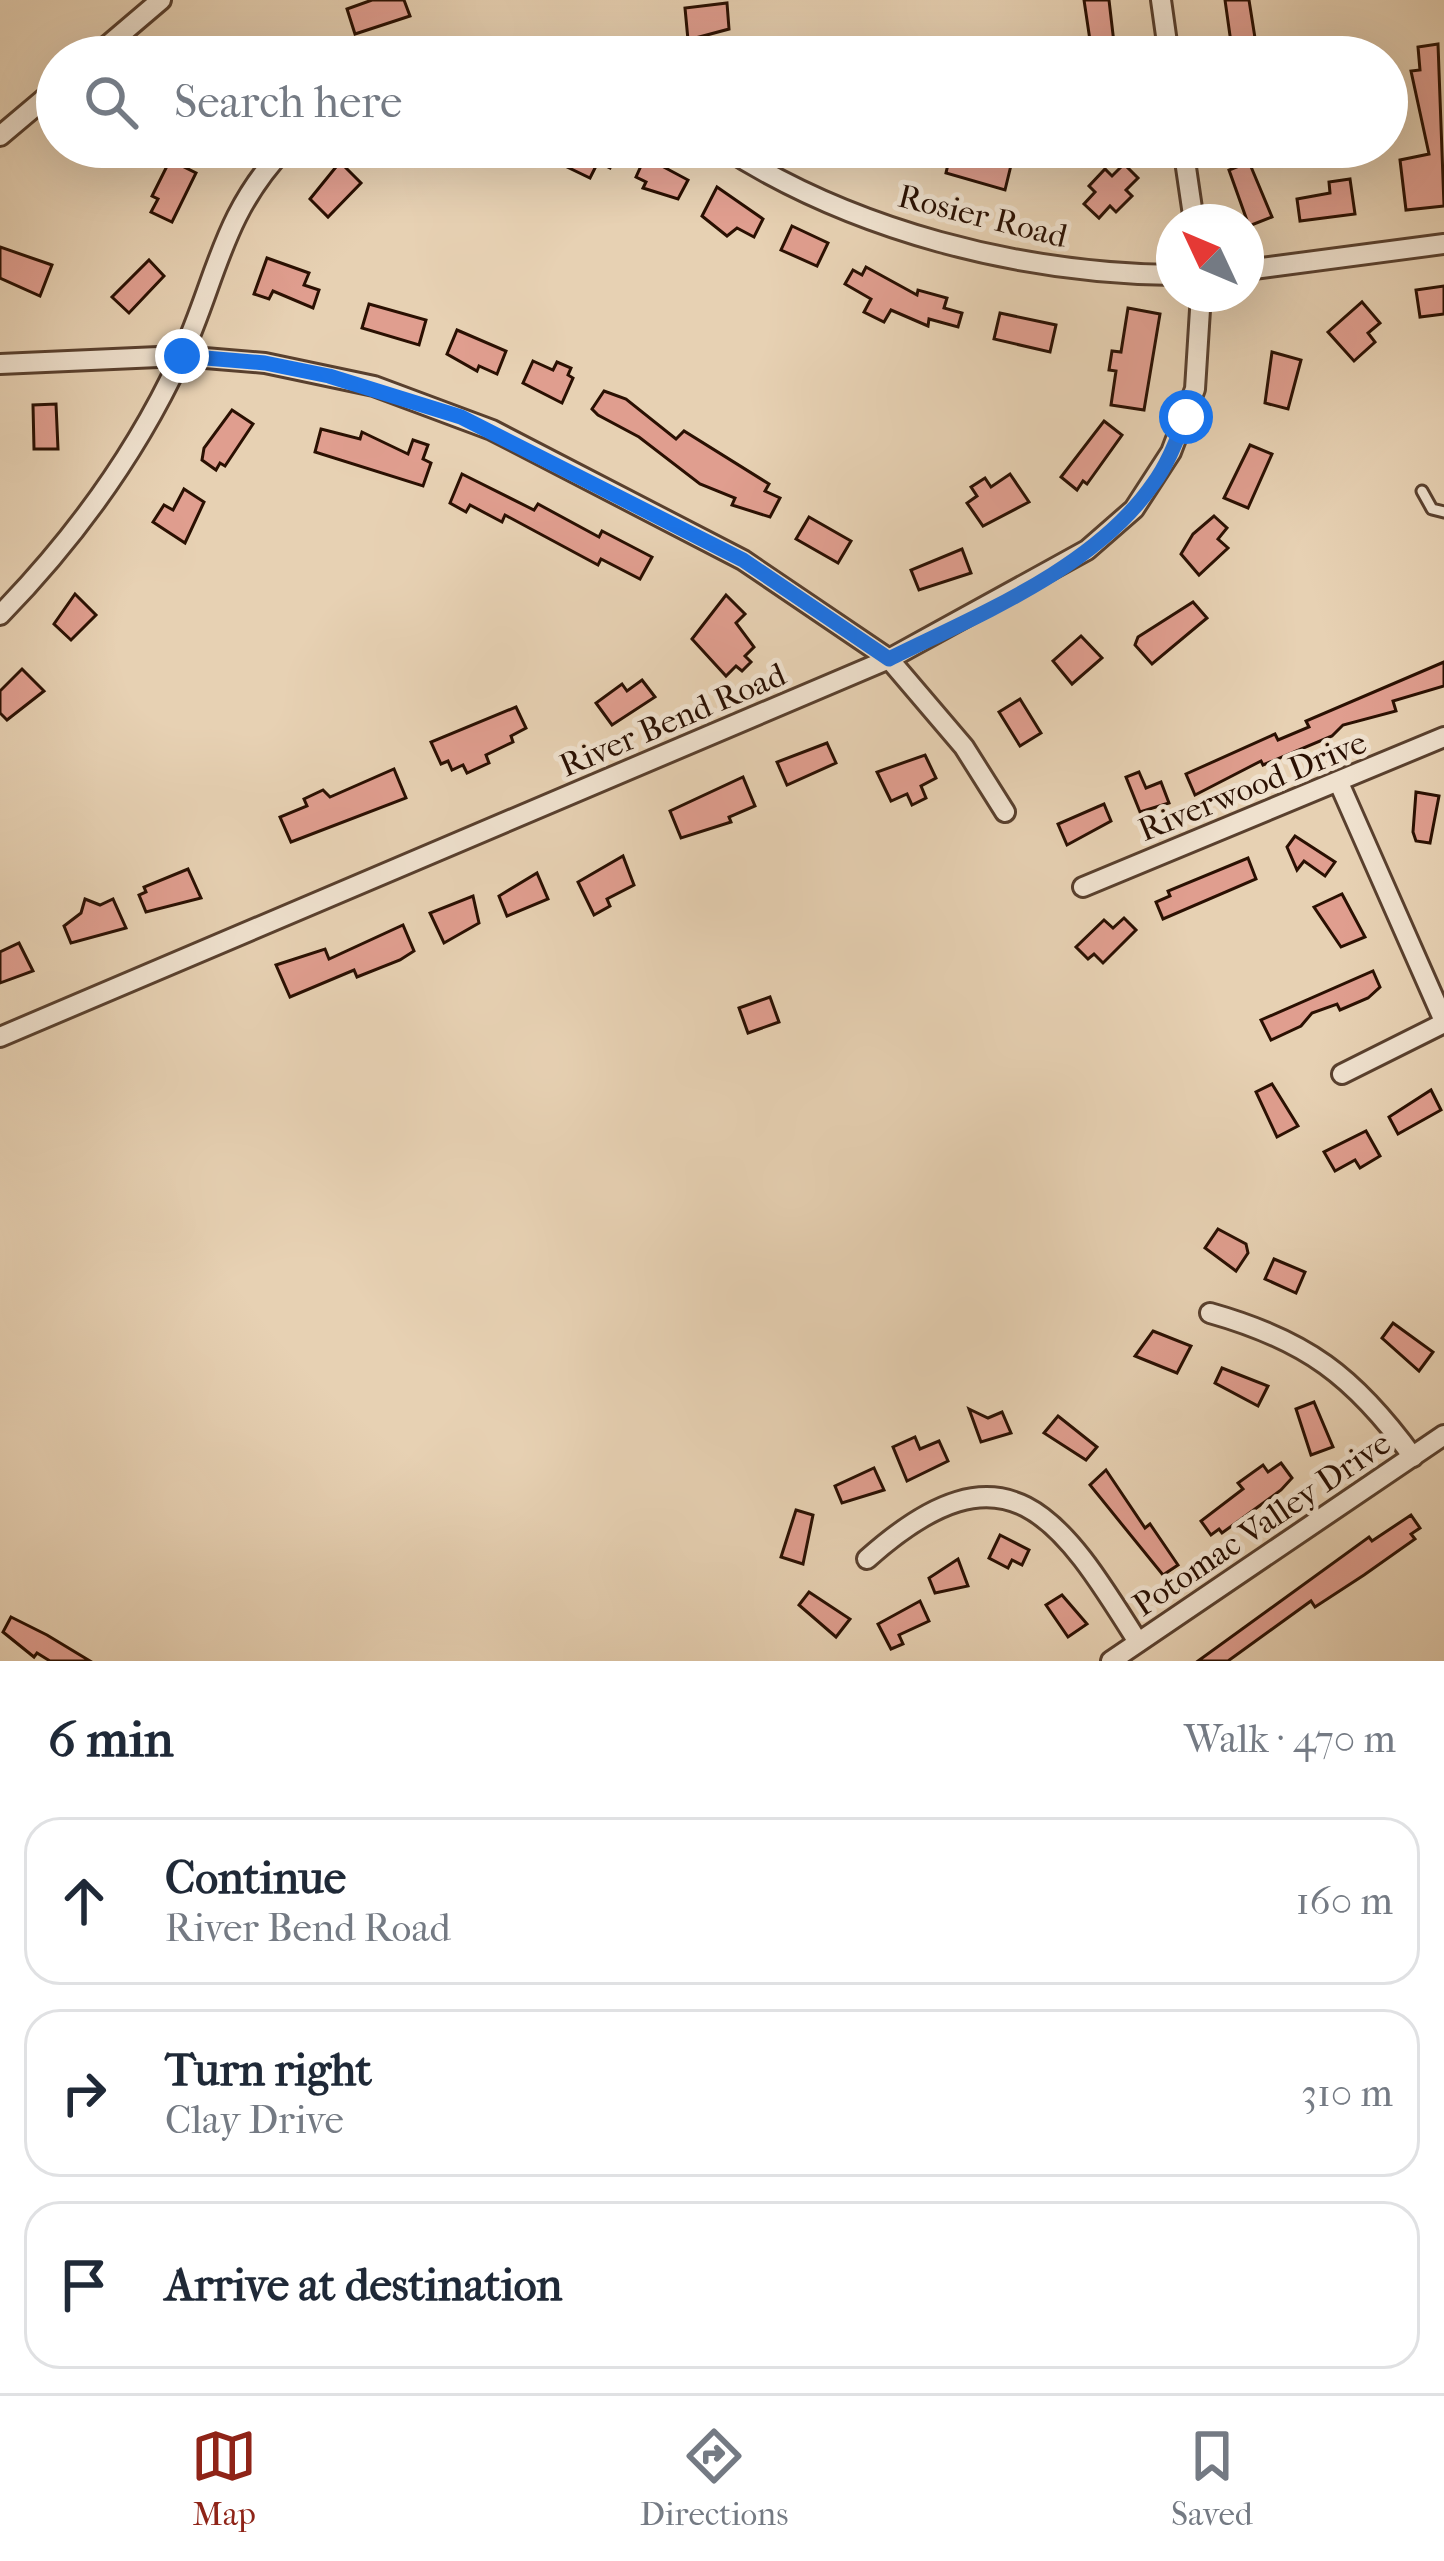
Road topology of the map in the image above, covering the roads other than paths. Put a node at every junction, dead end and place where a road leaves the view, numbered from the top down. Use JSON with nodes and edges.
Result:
{"nodes":[{"id":1,"x":161,"y":0,"type":"edge"},
{"id":2,"x":1161,"y":0,"type":"edge"},
{"id":3,"x":119,"y":36,"type":"edge"},
{"id":4,"x":1166,"y":36,"type":"edge"},
{"id":5,"x":36,"y":106,"type":"edge"},
{"id":6,"x":0,"y":136,"type":"edge"},
{"id":7,"x":266,"y":168,"type":"edge"},
{"id":8,"x":762,"y":168,"type":"edge"},
{"id":9,"x":1186,"y":168,"type":"edge"},
{"id":10,"x":1191,"y":204,"type":"edge"},
{"id":11,"x":1444,"y":244,"type":"edge"},
{"id":12,"x":1264,"y":268,"type":"edge"},
{"id":13,"x":1156,"y":274,"type":"edge"},
{"id":14,"x":1201,"y":312,"type":"edge"},
{"id":15,"x":182,"y":356,"type":"junction"},
{"id":16,"x":0,"y":364,"type":"edge"},
{"id":17,"x":1422,"y":490,"type":"dead end"},
{"id":18,"x":1444,"y":512,"type":"edge"},
{"id":19,"x":0,"y":615,"type":"edge"},
{"id":20,"x":889,"y":659,"type":"junction"},
{"id":21,"x":1444,"y":737,"type":"edge"},
{"id":22,"x":1339,"y":783,"type":"junction"},
{"id":23,"x":1005,"y":812,"type":"dead end"},
{"id":24,"x":1083,"y":887,"type":"dead end"},
{"id":25,"x":1444,"y":1022,"type":"edge"},
{"id":26,"x":0,"y":1037,"type":"edge"},
{"id":27,"x":1342,"y":1074,"type":"dead end"},
{"id":28,"x":1210,"y":1313,"type":"dead end"},
{"id":29,"x":1444,"y":1435,"type":"edge"},
{"id":30,"x":1413,"y":1457,"type":"junction"},
{"id":31,"x":867,"y":1559,"type":"dead end"},
{"id":32,"x":1138,"y":1642,"type":"junction"},
{"id":33,"x":1111,"y":1661,"type":"edge"}],
"edges":[{"from":1,"to":3,"type":"street"},
{"from":2,"to":4,"type":"street"},
{"from":5,"to":6,"type":"street"},
{"from":7,"to":15,"type":"street"},
{"from":8,"to":13,"type":"street","name":"Rosier Road"},
{"from":9,"to":10,"type":"street"},
{"from":11,"to":12,"type":"street"},
{"from":14,"to":20,"type":"street","name":"River Bend Road"},
{"from":15,"to":16,"type":"street"},
{"from":15,"to":19,"type":"street"},
{"from":15,"to":20,"type":"street"},
{"from":17,"to":18,"type":"lane"},
{"from":20,"to":23,"type":"street"},
{"from":20,"to":26,"type":"street","name":"River Bend Road"},
{"from":21,"to":22,"type":"street","name":"Riverwood Drive"},
{"from":22,"to":24,"type":"street","name":"Riverwood Drive"},
{"from":22,"to":25,"type":"street"},
{"from":25,"to":27,"type":"street"},
{"from":28,"to":30,"type":"street"},
{"from":29,"to":30,"type":"street","name":"Potomac Valley Drive"},
{"from":30,"to":32,"type":"street","name":"Potomac Valley Drive"},
{"from":31,"to":32,"type":"street"},
{"from":32,"to":33,"type":"street","name":"Potomac Valley Drive"}]}
